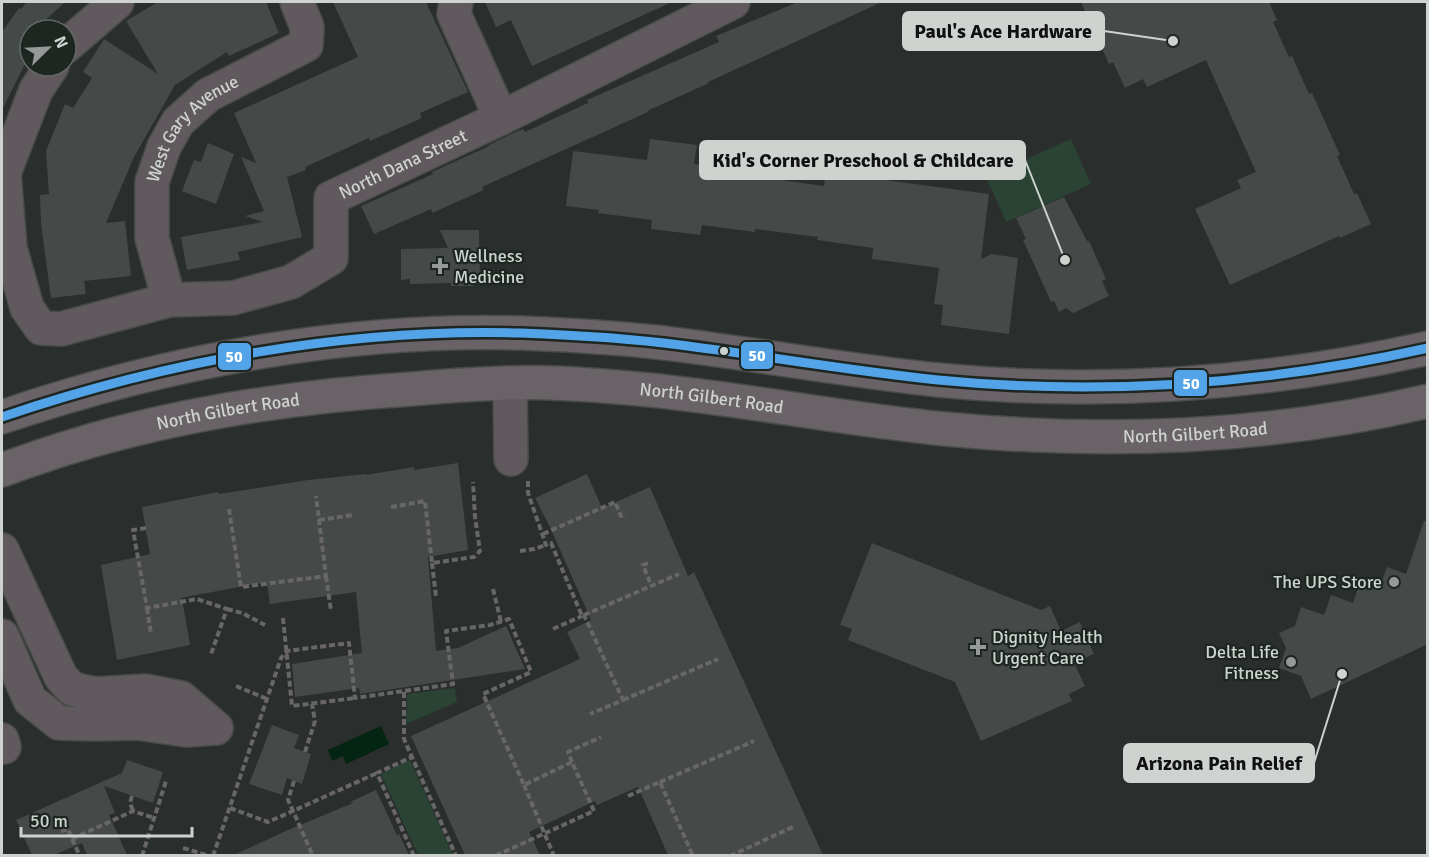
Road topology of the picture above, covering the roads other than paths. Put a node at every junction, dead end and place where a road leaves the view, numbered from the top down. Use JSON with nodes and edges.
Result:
{"nodes":[{"id":1,"x":117,"y":2,"type":"edge"},
{"id":2,"x":297,"y":2,"type":"edge"},
{"id":3,"x":456,"y":2,"type":"edge"},
{"id":4,"x":733,"y":2,"type":"edge"},
{"id":5,"x":78,"y":36,"type":"edge"},
{"id":6,"x":44,"y":78,"type":"edge"},
{"id":7,"x":501,"y":118,"type":"junction"},
{"id":8,"x":169,"y":300,"type":"junction"},
{"id":9,"x":1428,"y":348,"type":"edge"},
{"id":10,"x":510,"y":382,"type":"junction"},
{"id":11,"x":1428,"y":401,"type":"edge"},
{"id":12,"x":2,"y":417,"type":"edge"},
{"id":13,"x":519,"y":467,"type":"road end"},
{"id":14,"x":2,"y":470,"type":"edge"},
{"id":15,"x":2,"y":550,"type":"edge"},
{"id":16,"x":2,"y":636,"type":"edge"}],
"edges":[{"from":1,"to":5,"type":"street"},
{"from":2,"to":8,"type":"street","name":"West Gary Avenue"},
{"from":3,"to":7,"type":"street"},
{"from":4,"to":7,"type":"street","name":"North Dana Street"},
{"from":6,"to":8,"type":"street","name":"North Dana Street"},
{"from":7,"to":8,"type":"street","name":"North Dana Street"},
{"from":9,"to":12,"type":"main road"},
{"from":10,"to":11,"type":"main road","name":"North Gilbert Road"},
{"from":10,"to":13,"type":"street"},
{"from":10,"to":14,"type":"main road","name":"North Gilbert Road"},
{"from":15,"to":16,"type":"street"}]}
